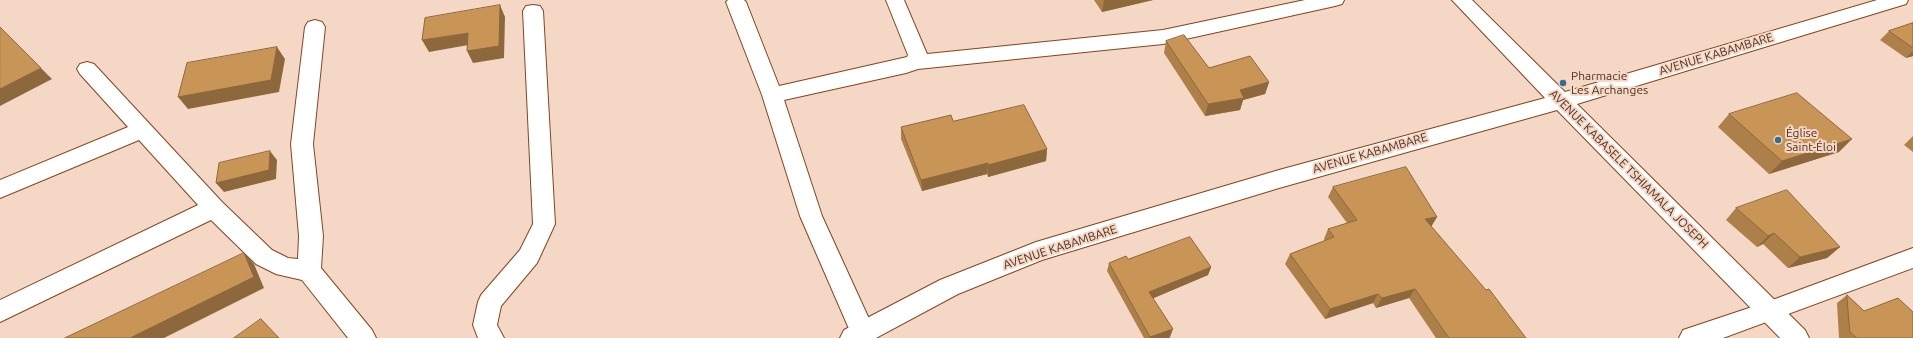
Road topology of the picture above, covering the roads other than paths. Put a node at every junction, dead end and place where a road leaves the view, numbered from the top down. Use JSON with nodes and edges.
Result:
{"nodes":[{"id":1,"x":895,"y":0,"type":"edge"},
{"id":2,"x":1335,"y":0,"type":"edge"},
{"id":3,"x":1461,"y":0,"type":"edge"},
{"id":4,"x":1899,"y":0,"type":"edge"},
{"id":5,"x":736,"y":2,"type":"dead end"},
{"id":6,"x":533,"y":11,"type":"dead end"},
{"id":7,"x":315,"y":27,"type":"dead end"},
{"id":8,"x":915,"y":62,"type":"junction"},
{"id":9,"x":87,"y":69,"type":"dead end"},
{"id":10,"x":772,"y":95,"type":"junction"},
{"id":11,"x":1561,"y":101,"type":"junction"},
{"id":12,"x":142,"y":130,"type":"junction"},
{"id":13,"x":0,"y":189,"type":"edge"},
{"id":14,"x":214,"y":208,"type":"junction"},
{"id":15,"x":1913,"y":258,"type":"edge"},
{"id":16,"x":308,"y":271,"type":"junction"},
{"id":17,"x":1770,"y":311,"type":"junction"},
{"id":18,"x":0,"y":312,"type":"edge"},
{"id":19,"x":858,"y":335,"type":"edge"},
{"id":20,"x":364,"y":338,"type":"edge"},
{"id":21,"x":491,"y":338,"type":"edge"},
{"id":22,"x":1692,"y":338,"type":"edge"},
{"id":23,"x":1796,"y":338,"type":"edge"}],
"edges":[{"from":1,"to":8,"type":"street"},
{"from":2,"to":8,"type":"street"},
{"from":3,"to":11,"type":"street","name":"AVENUE KABASELE TSHIAMALA JOSEPH"},
{"from":4,"to":11,"type":"street","name":"AVENUE KABAMBARE"},
{"from":5,"to":10,"type":"street"},
{"from":6,"to":21,"type":"street"},
{"from":7,"to":16,"type":"street"},
{"from":8,"to":10,"type":"street"},
{"from":9,"to":12,"type":"street"},
{"from":10,"to":19,"type":"street"},
{"from":11,"to":17,"type":"street","name":"AVENUE KABASELE TSHIAMALA JOSEPH"},
{"from":11,"to":19,"type":"street","name":"AVENUE KABAMBARE"},
{"from":12,"to":13,"type":"street"},
{"from":12,"to":14,"type":"street"},
{"from":14,"to":16,"type":"street"},
{"from":14,"to":18,"type":"street"},
{"from":15,"to":17,"type":"street"},
{"from":16,"to":20,"type":"street"},
{"from":17,"to":22,"type":"street"},
{"from":17,"to":23,"type":"street","name":"AVENUE KABASELE TSHIAMALA JOSEPH"}]}
